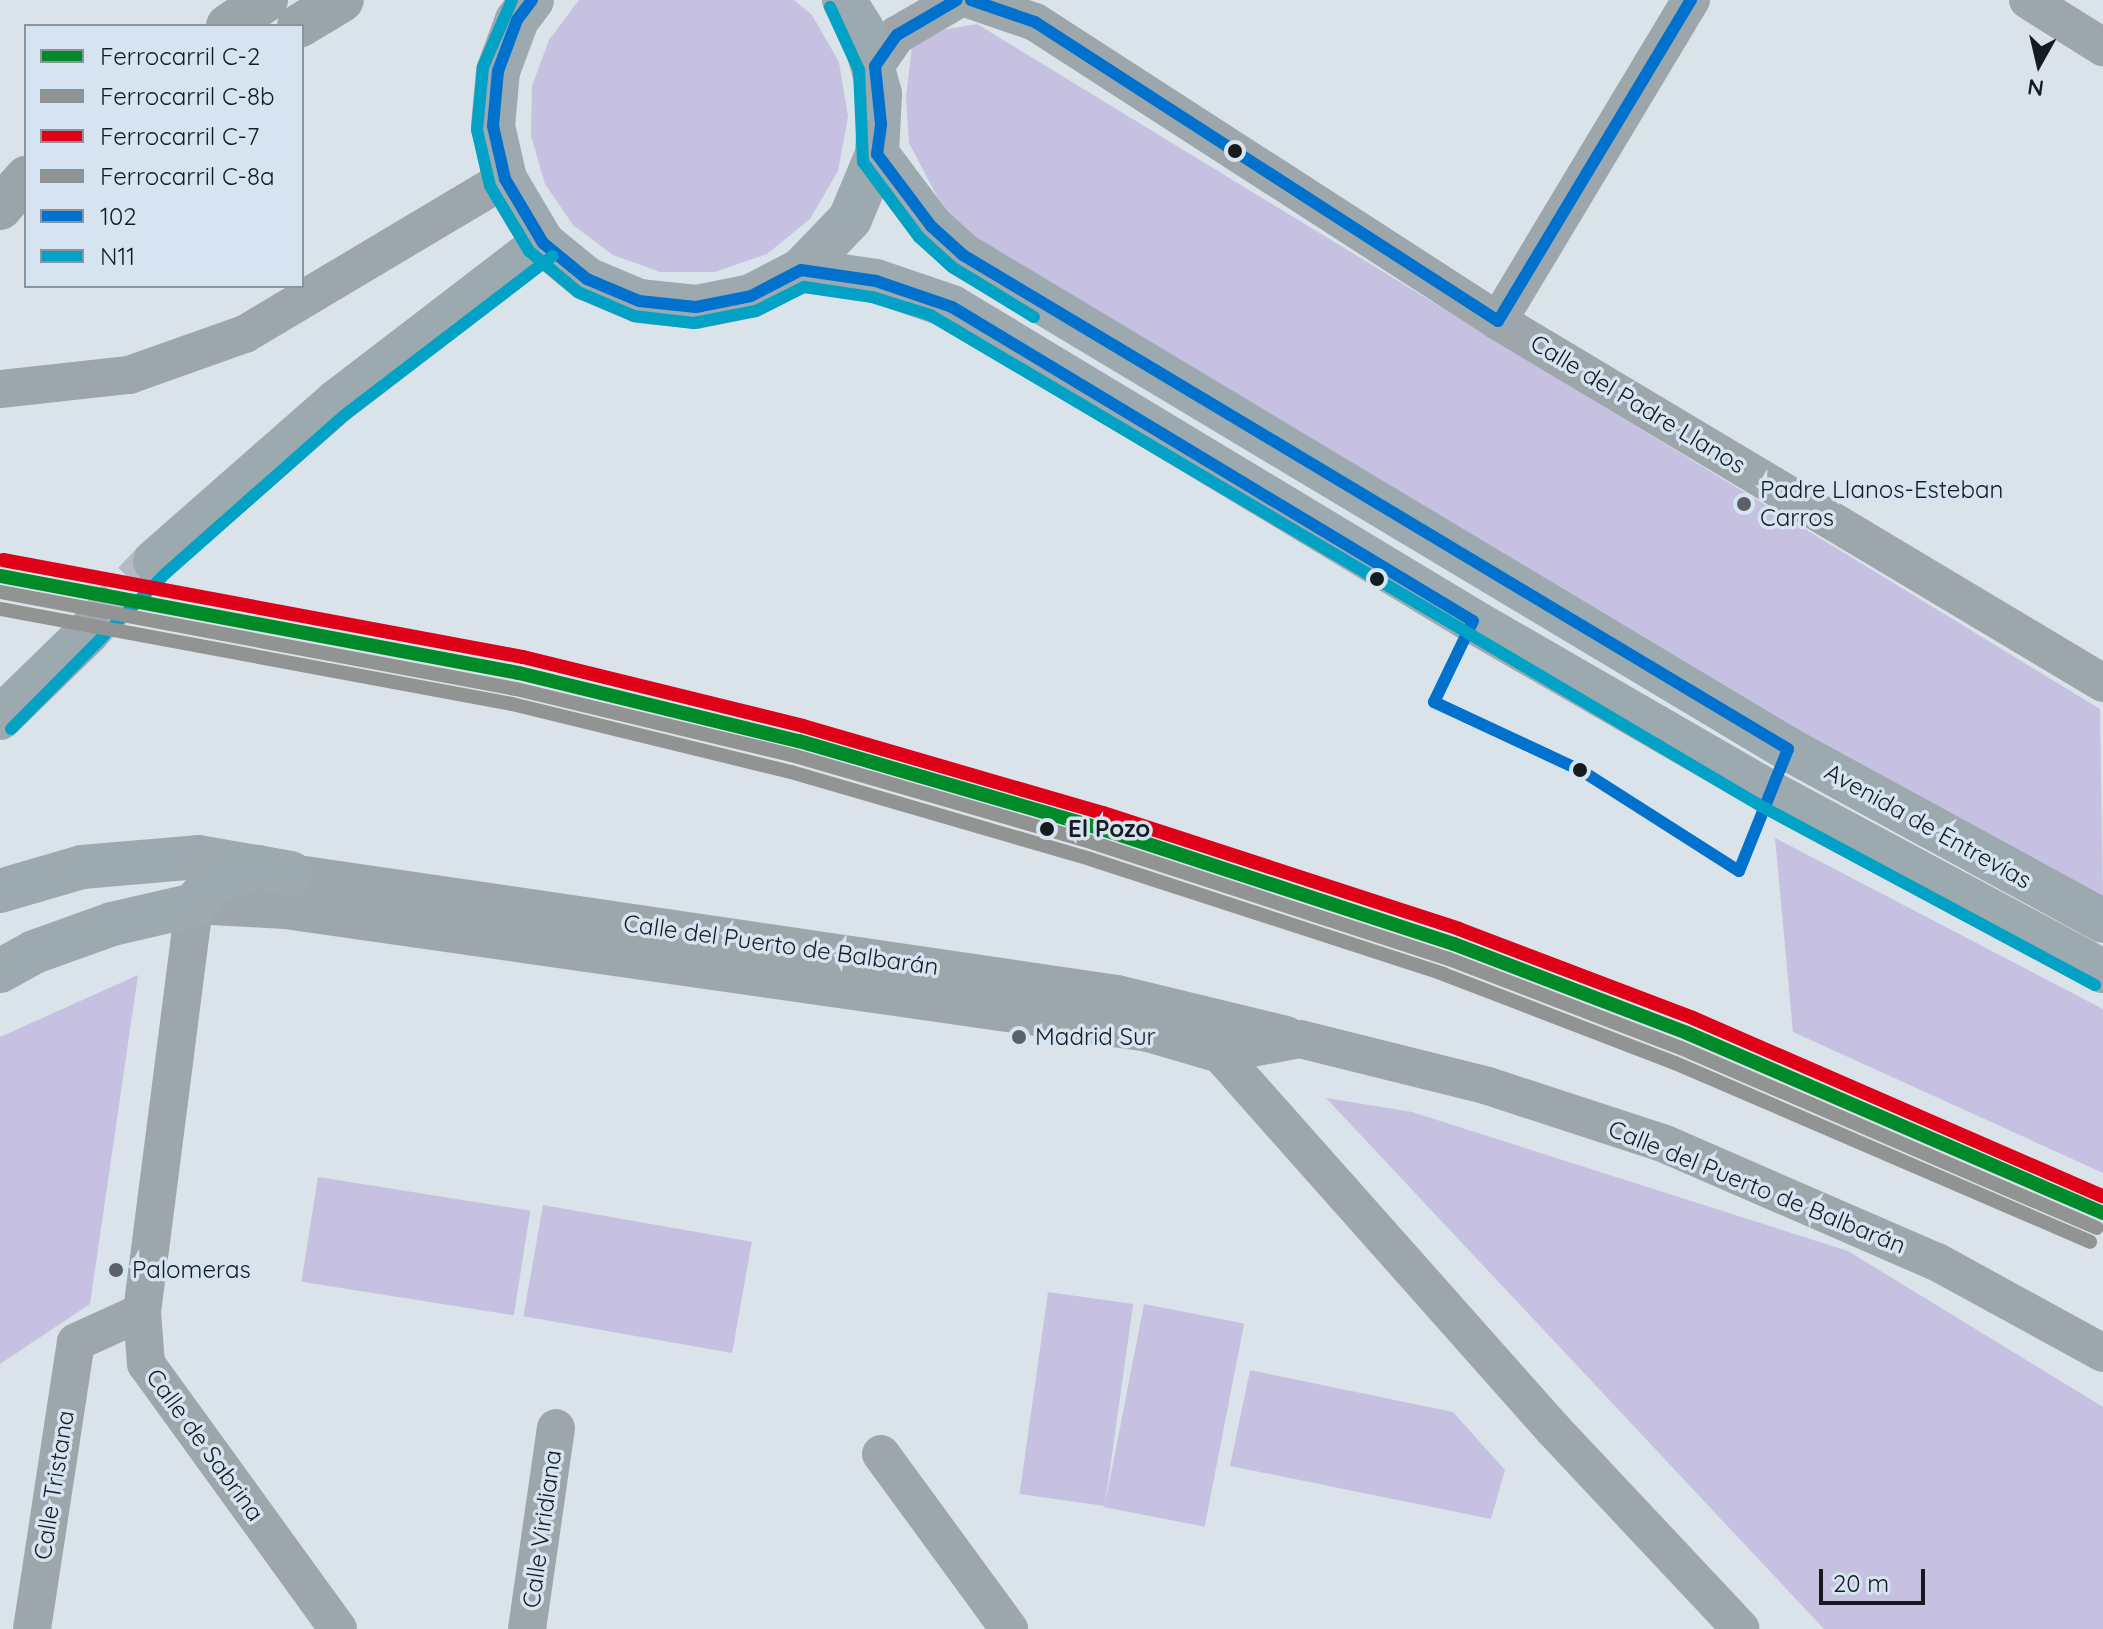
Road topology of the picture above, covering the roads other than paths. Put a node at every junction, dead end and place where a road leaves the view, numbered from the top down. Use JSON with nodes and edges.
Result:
{"nodes":[{"id":1,"x":266,"y":0,"type":"edge"},
{"id":2,"x":342,"y":0,"type":"edge"},
{"id":3,"x":532,"y":0,"type":"edge"},
{"id":4,"x":844,"y":0,"type":"edge"},
{"id":5,"x":957,"y":0,"type":"edge"},
{"id":6,"x":971,"y":0,"type":"edge"},
{"id":7,"x":1691,"y":0,"type":"edge"},
{"id":8,"x":2028,"y":0,"type":"edge"},
{"id":9,"x":1042,"y":11,"type":"edge"},
{"id":10,"x":231,"y":24,"type":"edge"},
{"id":11,"x":302,"y":24,"type":"edge"},
{"id":12,"x":2103,"y":47,"type":"edge"},
{"id":13,"x":875,"y":66,"type":"junction"},
{"id":14,"x":877,"y":154,"type":"junction"},
{"id":15,"x":505,"y":179,"type":"junction"},
{"id":16,"x":24,"y":180,"type":"edge"},
{"id":17,"x":0,"y":208,"type":"edge"},
{"id":18,"x":24,"y":211,"type":"edge"},
{"id":19,"x":0,"y":229,"type":"edge"},
{"id":20,"x":543,"y":243,"type":"junction"},
{"id":21,"x":801,"y":270,"type":"junction"},
{"id":22,"x":1498,"y":321,"type":"junction"},
{"id":23,"x":0,"y":389,"type":"edge"},
{"id":24,"x":155,"y":561,"type":"tunnel mouth"},
{"id":25,"x":89,"y":631,"type":"tunnel mouth"},
{"id":26,"x":2103,"y":683,"type":"edge"},
{"id":27,"x":0,"y":718,"type":"edge"},
{"id":28,"x":274,"y":870,"type":"junction"},
{"id":29,"x":0,"y":891,"type":"edge"},
{"id":30,"x":194,"y":905,"type":"junction"},
{"id":31,"x":2103,"y":921,"type":"edge"},
{"id":32,"x":0,"y":971,"type":"edge"},
{"id":33,"x":2103,"y":971,"type":"edge"},
{"id":34,"x":1300,"y":1039,"type":"junction"},
{"id":35,"x":1220,"y":1054,"type":"junction"},
{"id":36,"x":142,"y":1312,"type":"junction"},
{"id":37,"x":2103,"y":1353,"type":"edge"},
{"id":38,"x":556,"y":1428,"type":"dead end"},
{"id":39,"x":881,"y":1454,"type":"dead end"},
{"id":40,"x":32,"y":1629,"type":"edge"},
{"id":41,"x":338,"y":1629,"type":"edge"},
{"id":42,"x":527,"y":1629,"type":"edge"},
{"id":43,"x":1009,"y":1629,"type":"edge"},
{"id":44,"x":1741,"y":1629,"type":"edge"}],
"edges":[{"from":1,"to":10,"type":"highway"},
{"from":2,"to":11,"type":"highway"},
{"from":3,"to":15,"type":"main road"},
{"from":4,"to":13,"type":"main road"},
{"from":5,"to":13,"type":"street"},
{"from":6,"to":9,"type":"street","name":"Calle del Padre Llanos"},
{"from":7,"to":22,"type":"street"},
{"from":8,"to":12,"type":"street"},
{"from":9,"to":22,"type":"street","name":"Calle del Padre Llanos"},
{"from":13,"to":14,"type":"main road"},
{"from":14,"to":21,"type":"main road"},
{"from":14,"to":31,"type":"main road","name":"Avenida de Entrevías"},
{"from":15,"to":20,"type":"main road"},
{"from":15,"to":23,"type":"street"},
{"from":16,"to":17,"type":"highway"},
{"from":18,"to":19,"type":"highway"},
{"from":20,"to":21,"type":"main road"},
{"from":20,"to":24,"type":"main road"},
{"from":21,"to":33,"type":"main road","name":"Avenida de Entrevías"},
{"from":22,"to":26,"type":"street","name":"Calle del Padre Llanos"},
{"from":25,"to":27,"type":"main road"},
{"from":28,"to":29,"type":"main road","name":"Calle del Puerto de Balbarán"},
{"from":28,"to":30,"type":"main road","name":"Calle del Puerto de Balbarán"},
{"from":28,"to":34,"type":"street","name":"Calle del Puerto de Balbarán"},
{"from":30,"to":32,"type":"main road","name":"Calle del Puerto de Balbarán"},
{"from":30,"to":35,"type":"street","name":"Calle del Puerto de Balbarán"},
{"from":30,"to":36,"type":"street","name":"Calle de Sabrina"},
{"from":34,"to":35,"type":"street","name":"Calle del Puerto de Balbarán"},
{"from":34,"to":37,"type":"street","name":"Calle del Puerto de Balbarán"},
{"from":35,"to":44,"type":"street"},
{"from":36,"to":40,"type":"street","name":"Calle Tristana"},
{"from":36,"to":41,"type":"street","name":"Calle de Sabrina"},
{"from":38,"to":42,"type":"street","name":"Calle Viridiana"},
{"from":39,"to":43,"type":"street"}]}
